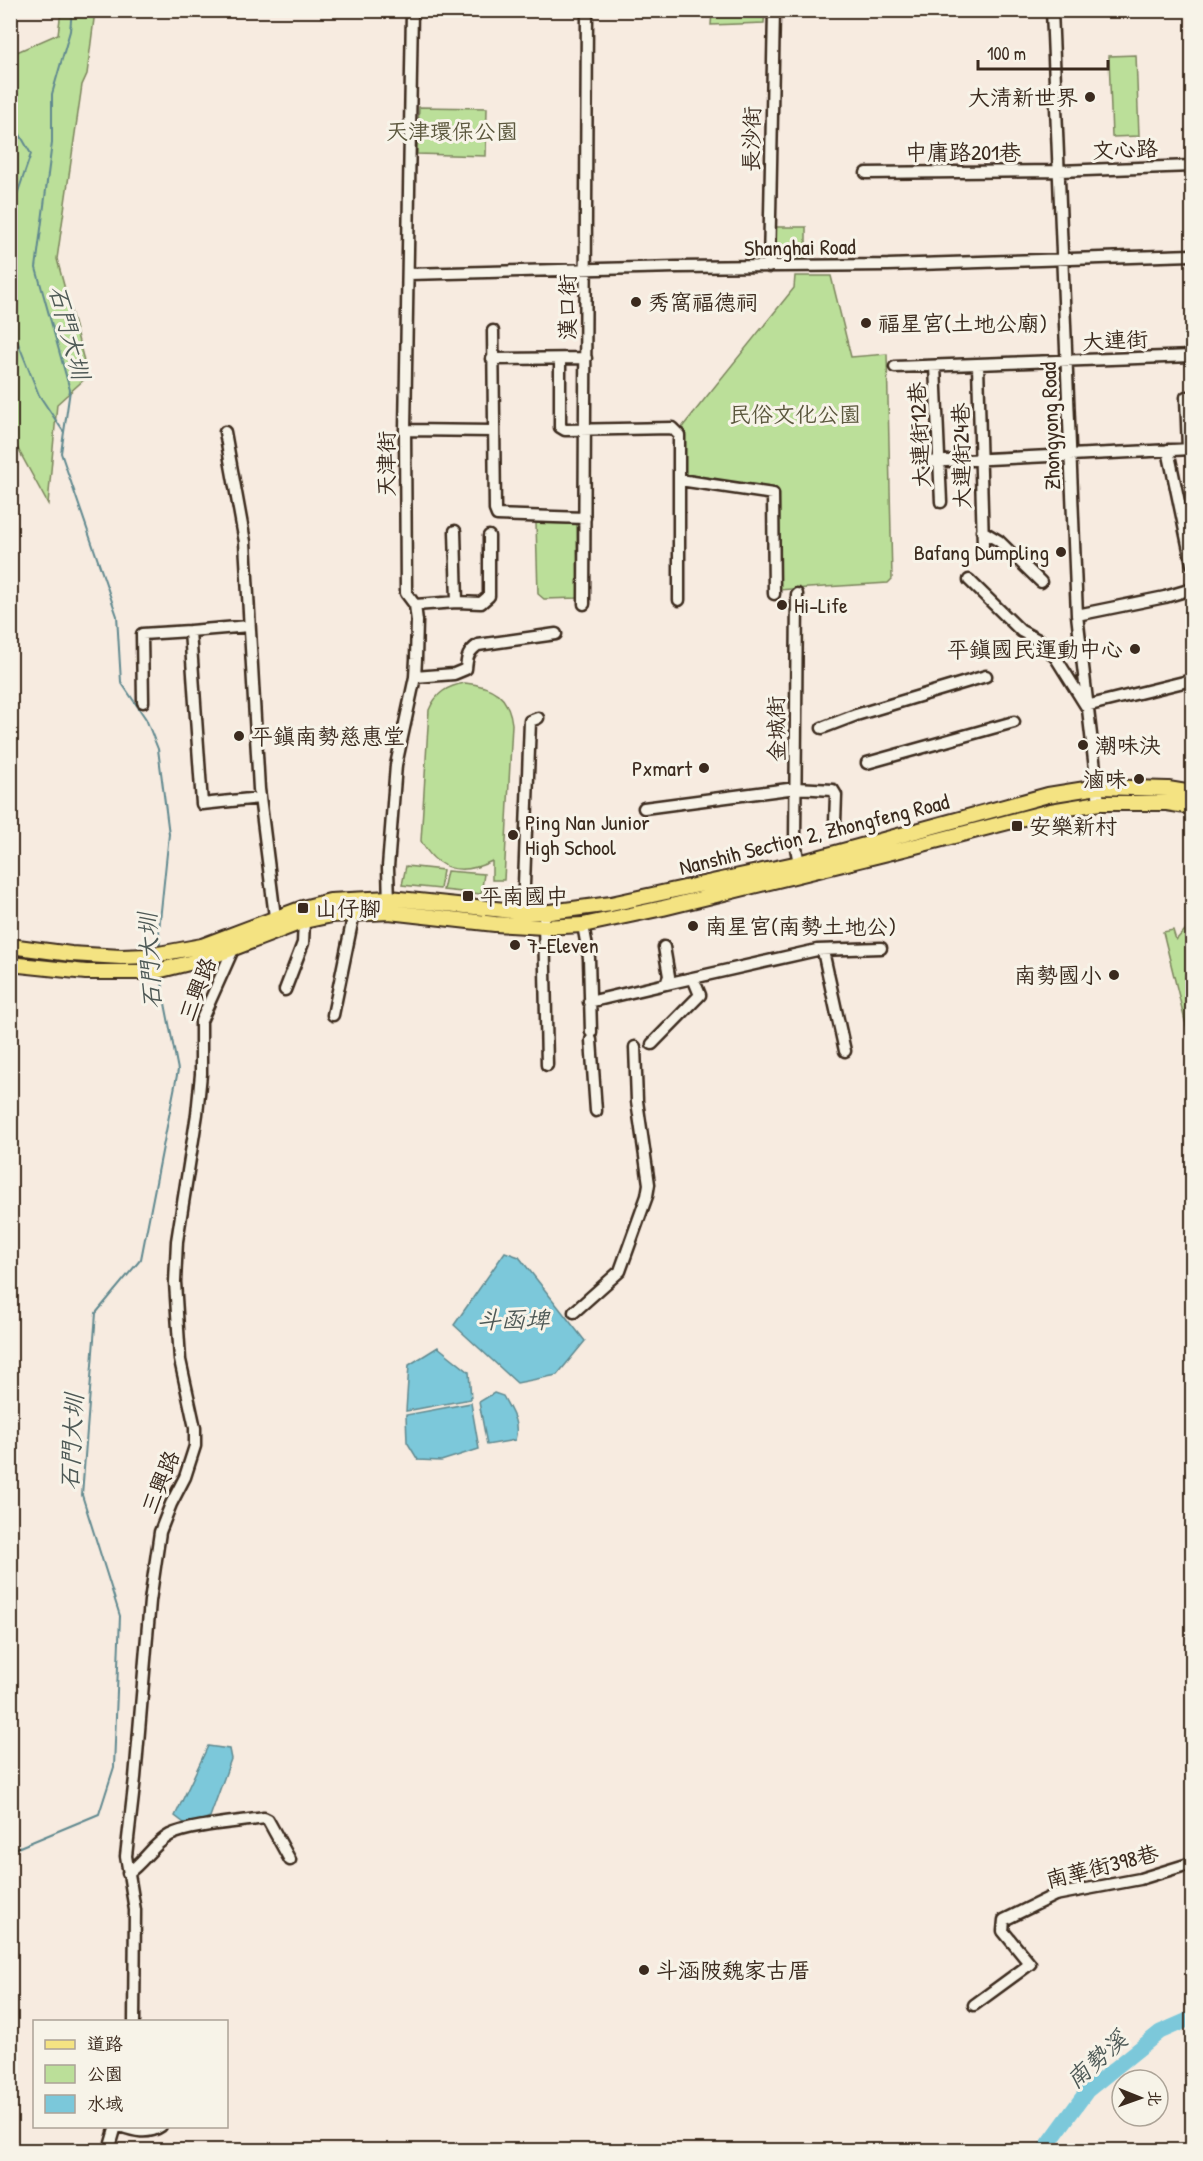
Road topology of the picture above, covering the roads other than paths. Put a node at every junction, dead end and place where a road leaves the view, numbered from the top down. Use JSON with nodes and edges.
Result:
{"nodes":[{"id":1,"x":412,"y":10,"type":"edge"},
{"id":2,"x":587,"y":10,"type":"edge"},
{"id":3,"x":774,"y":10,"type":"edge"},
{"id":4,"x":1052,"y":10,"type":"edge"},
{"id":5,"x":1192,"y":166,"type":"edge"},
{"id":6,"x":1059,"y":171,"type":"junction"},
{"id":7,"x":866,"y":173,"type":"dead end"},
{"id":8,"x":1192,"y":255,"type":"edge"},
{"id":9,"x":1063,"y":261,"type":"junction"},
{"id":10,"x":769,"y":267,"type":"junction"},
{"id":11,"x":586,"y":270,"type":"junction"},
{"id":12,"x":408,"y":274,"type":"junction"},
{"id":13,"x":493,"y":331,"type":"dead end"},
{"id":14,"x":1192,"y":356,"type":"edge"},
{"id":15,"x":586,"y":358,"type":"junction"},
{"id":16,"x":492,"y":359,"type":"junction"},
{"id":17,"x":560,"y":359,"type":"junction"},
{"id":18,"x":1067,"y":362,"type":"junction"},
{"id":19,"x":978,"y":365,"type":"junction"},
{"id":20,"x":935,"y":366,"type":"junction"},
{"id":21,"x":895,"y":367,"type":"dead end"},
{"id":22,"x":1192,"y":397,"type":"edge"},
{"id":23,"x":405,"y":430,"type":"junction"},
{"id":24,"x":585,"y":430,"type":"junction"},
{"id":25,"x":493,"y":431,"type":"junction"},
{"id":26,"x":225,"y":432,"type":"dead end"},
{"id":27,"x":1190,"y":449,"type":"edge"},
{"id":28,"x":1168,"y":450,"type":"junction"},
{"id":29,"x":1071,"y":454,"type":"junction"},
{"id":30,"x":982,"y":459,"type":"junction"},
{"id":31,"x":925,"y":462,"type":"dead end"},
{"id":32,"x":939,"y":462,"type":"junction"},
{"id":33,"x":680,"y":480,"type":"junction"},
{"id":34,"x":941,"y":502,"type":"dead end"},
{"id":35,"x":585,"y":518,"type":"junction"},
{"id":36,"x":455,"y":531,"type":"dead end"},
{"id":37,"x":982,"y":531,"type":"junction"},
{"id":38,"x":489,"y":536,"type":"dead end"},
{"id":39,"x":983,"y":545,"type":"dead end"},
{"id":40,"x":1192,"y":564,"type":"edge"},
{"id":41,"x":969,"y":580,"type":"dead end"},
{"id":42,"x":1041,"y":582,"type":"dead end"},
{"id":43,"x":1192,"y":589,"type":"edge"},
{"id":44,"x":774,"y":594,"type":"dead end"},
{"id":45,"x":796,"y":594,"type":"dead end"},
{"id":46,"x":679,"y":600,"type":"dead end"},
{"id":47,"x":457,"y":602,"type":"junction"},
{"id":48,"x":584,"y":604,"type":"dead end"},
{"id":49,"x":415,"y":605,"type":"junction"},
{"id":50,"x":1077,"y":615,"type":"junction"},
{"id":51,"x":249,"y":626,"type":"junction"},
{"id":52,"x":190,"y":631,"type":"junction"},
{"id":53,"x":556,"y":634,"type":"dead end"},
{"id":54,"x":986,"y":676,"type":"dead end"},
{"id":55,"x":415,"y":677,"type":"junction"},
{"id":56,"x":1192,"y":680,"type":"edge"},
{"id":57,"x":143,"y":702,"type":"dead end"},
{"id":58,"x":1086,"y":706,"type":"junction"},
{"id":59,"x":538,"y":718,"type":"dead end"},
{"id":60,"x":1014,"y":722,"type":"dead end"},
{"id":61,"x":822,"y":728,"type":"dead end"},
{"id":62,"x":867,"y":764,"type":"dead end"},
{"id":63,"x":1098,"y":787,"type":"junction"},
{"id":64,"x":796,"y":788,"type":"junction"},
{"id":65,"x":1192,"y":794,"type":"edge"},
{"id":66,"x":260,"y":798,"type":"junction"},
{"id":67,"x":1099,"y":803,"type":"junction"},
{"id":68,"x":1192,"y":807,"type":"edge"},
{"id":69,"x":644,"y":808,"type":"dead end"},
{"id":70,"x":835,"y":823,"type":"dead end"},
{"id":71,"x":799,"y":863,"type":"junction"},
{"id":72,"x":389,"y":905,"type":"junction"},
{"id":73,"x":523,"y":912,"type":"junction"},
{"id":74,"x":544,"y":912,"type":"junction"},
{"id":75,"x":354,"y":913,"type":"junction"},
{"id":76,"x":304,"y":921,"type":"junction"},
{"id":77,"x":583,"y":924,"type":"junction"},
{"id":78,"x":276,"y":925,"type":"junction"},
{"id":79,"x":544,"y":927,"type":"junction"},
{"id":80,"x":241,"y":931,"type":"junction"},
{"id":81,"x":10,"y":946,"type":"edge"},
{"id":82,"x":664,"y":947,"type":"dead end"},
{"id":83,"x":234,"y":948,"type":"junction"},
{"id":84,"x":881,"y":948,"type":"dead end"},
{"id":85,"x":824,"y":951,"type":"junction"},
{"id":86,"x":10,"y":964,"type":"edge"},
{"id":87,"x":693,"y":978,"type":"junction"},
{"id":88,"x":666,"y":984,"type":"junction"},
{"id":89,"x":285,"y":990,"type":"dead end"},
{"id":90,"x":589,"y":1002,"type":"junction"},
{"id":91,"x":333,"y":1015,"type":"dead end"},
{"id":92,"x":652,"y":1044,"type":"dead end"},
{"id":93,"x":635,"y":1047,"type":"dead end"},
{"id":94,"x":845,"y":1051,"type":"dead end"},
{"id":95,"x":546,"y":1065,"type":"dead end"},
{"id":96,"x":596,"y":1111,"type":"dead end"},
{"id":97,"x":574,"y":1312,"type":"dead end"},
{"id":98,"x":290,"y":1860,"type":"dead end"},
{"id":99,"x":1192,"y":1863,"type":"edge"},
{"id":100,"x":128,"y":1873,"type":"junction"},
{"id":101,"x":974,"y":2005,"type":"dead end"},
{"id":102,"x":134,"y":2020,"type":"edge"},
{"id":103,"x":118,"y":2128,"type":"edge"},
{"id":104,"x":122,"y":2128,"type":"edge"},
{"id":105,"x":159,"y":2128,"type":"edge"},
{"id":106,"x":109,"y":2151,"type":"edge"}],
"edges":[{"from":1,"to":12,"type":"street","name":"天津街"},
{"from":2,"to":11,"type":"street","name":"漢口街"},
{"from":3,"to":10,"type":"street","name":"長沙街"},
{"from":4,"to":6,"type":"street","name":"Zhongyong Road"},
{"from":5,"to":6,"type":"street","name":"文心路"},
{"from":6,"to":7,"type":"street","name":"中庸路201巷"},
{"from":6,"to":9,"type":"street","name":"Zhongyong Road"},
{"from":8,"to":9,"type":"street","name":"Shanghai Road"},
{"from":9,"to":10,"type":"street","name":"Shanghai Road"},
{"from":9,"to":18,"type":"street","name":"Zhongyong Road"},
{"from":10,"to":11,"type":"street","name":"Shanghai Road"},
{"from":11,"to":12,"type":"street","name":"Shanghai Road"},
{"from":11,"to":15,"type":"street","name":"漢口街"},
{"from":12,"to":23,"type":"street","name":"天津街"},
{"from":13,"to":16,"type":"street"},
{"from":14,"to":18,"type":"street","name":"大連街"},
{"from":15,"to":17,"type":"street"},
{"from":15,"to":24,"type":"street","name":"漢口街"},
{"from":16,"to":17,"type":"street"},
{"from":16,"to":25,"type":"street"},
{"from":17,"to":24,"type":"street"},
{"from":18,"to":19,"type":"street","name":"大連街"},
{"from":18,"to":29,"type":"street","name":"Zhongyong Road"},
{"from":19,"to":20,"type":"street","name":"大連街"},
{"from":19,"to":30,"type":"street","name":"大連街24巷"},
{"from":20,"to":21,"type":"street","name":"大連街"},
{"from":20,"to":32,"type":"street","name":"大連街12巷"},
{"from":22,"to":27,"type":"street"},
{"from":23,"to":25,"type":"street"},
{"from":23,"to":49,"type":"street","name":"天津街"},
{"from":24,"to":33,"type":"street"},
{"from":24,"to":35,"type":"street","name":"漢口街"},
{"from":25,"to":35,"type":"street"},
{"from":26,"to":51,"type":"street"},
{"from":27,"to":28,"type":"street"},
{"from":28,"to":29,"type":"street"},
{"from":28,"to":40,"type":"street"},
{"from":29,"to":30,"type":"street"},
{"from":29,"to":50,"type":"street","name":"Zhongyong Road"},
{"from":30,"to":32,"type":"street"},
{"from":30,"to":37,"type":"street","name":"大連街24巷"},
{"from":31,"to":32,"type":"street"},
{"from":32,"to":34,"type":"street","name":"大連街12巷"},
{"from":33,"to":44,"type":"street"},
{"from":33,"to":46,"type":"street"},
{"from":35,"to":48,"type":"street","name":"漢口街"},
{"from":36,"to":47,"type":"street"},
{"from":37,"to":39,"type":"street","name":"大連街24巷"},
{"from":37,"to":42,"type":"street"},
{"from":38,"to":47,"type":"street"},
{"from":41,"to":58,"type":"street"},
{"from":43,"to":50,"type":"street"},
{"from":45,"to":64,"type":"street","name":"金城街"},
{"from":47,"to":49,"type":"street"},
{"from":49,"to":55,"type":"street","name":"天津街"},
{"from":50,"to":58,"type":"street","name":"Zhongyong Road"},
{"from":51,"to":52,"type":"street"},
{"from":51,"to":66,"type":"street"},
{"from":52,"to":57,"type":"street"},
{"from":52,"to":66,"type":"street"},
{"from":53,"to":55,"type":"street"},
{"from":54,"to":61,"type":"street"},
{"from":55,"to":72,"type":"street","name":"天津街"},
{"from":56,"to":58,"type":"street"},
{"from":58,"to":63,"type":"street","name":"Zhongyong Road"},
{"from":59,"to":73,"type":"street"},
{"from":60,"to":62,"type":"street"},
{"from":63,"to":65,"type":"main road","name":"Nanshih Section 2, Zhongfeng Road"},
{"from":63,"to":67,"type":"street","name":"Zhongyong Road"},
{"from":63,"to":71,"type":"main road","name":"Nanshih Section 2, Zhongfeng Road"},
{"from":64,"to":69,"type":"street"},
{"from":64,"to":70,"type":"street"},
{"from":64,"to":71,"type":"street","name":"金城街"},
{"from":66,"to":78,"type":"street"},
{"from":67,"to":68,"type":"main road","name":"Nanshih Section 2, Zhongfeng Road"},
{"from":67,"to":77,"type":"main road","name":"Nanshih Section 2, Zhongfeng Road"},
{"from":71,"to":74,"type":"main road","name":"Nanshih Section 2, Zhongfeng Road"},
{"from":72,"to":73,"type":"main road","name":"Nanshih Section 2, Zhongfeng Road"},
{"from":72,"to":75,"type":"main road","name":"Nanshih Section 2, Zhongfeng Road"},
{"from":72,"to":78,"type":"main road","name":"Nanshih Section 2, Zhongfeng Road"},
{"from":72,"to":79,"type":"main road","name":"Nanshih Section 2, Zhongfeng Road"},
{"from":73,"to":74,"type":"main road","name":"Nanshih Section 2, Zhongfeng Road"},
{"from":74,"to":79,"type":"street"},
{"from":75,"to":76,"type":"main road","name":"Nanshih Section 2, Zhongfeng Road"},
{"from":75,"to":91,"type":"street"},
{"from":76,"to":78,"type":"main road","name":"Nanshih Section 2, Zhongfeng Road"},
{"from":76,"to":89,"type":"street"},
{"from":77,"to":79,"type":"main road","name":"Nanshih Section 2, Zhongfeng Road"},
{"from":77,"to":90,"type":"street"},
{"from":78,"to":80,"type":"main road","name":"Nanshih Section 2, Zhongfeng Road"},
{"from":78,"to":83,"type":"main road","name":"Nanshih Section 2, Zhongfeng Road"},
{"from":79,"to":95,"type":"street"},
{"from":80,"to":81,"type":"main road","name":"Nanshih Section 2, Zhongfeng Road"},
{"from":80,"to":83,"type":"street","name":"三興路"},
{"from":82,"to":88,"type":"street"},
{"from":83,"to":86,"type":"main road","name":"Nanshih Section 2, Zhongfeng Road"},
{"from":83,"to":100,"type":"street","name":"三興路"},
{"from":84,"to":85,"type":"street"},
{"from":85,"to":87,"type":"street"},
{"from":85,"to":94,"type":"street"},
{"from":87,"to":88,"type":"street"},
{"from":87,"to":92,"type":"street"},
{"from":88,"to":90,"type":"street"},
{"from":90,"to":96,"type":"street"},
{"from":93,"to":97,"type":"street"},
{"from":98,"to":100,"type":"street"},
{"from":99,"to":101,"type":"street","name":"南華街398巷"},
{"from":100,"to":102,"type":"street","name":"三興路"},
{"from":103,"to":106,"type":"street"},
{"from":104,"to":105,"type":"street"}]}
